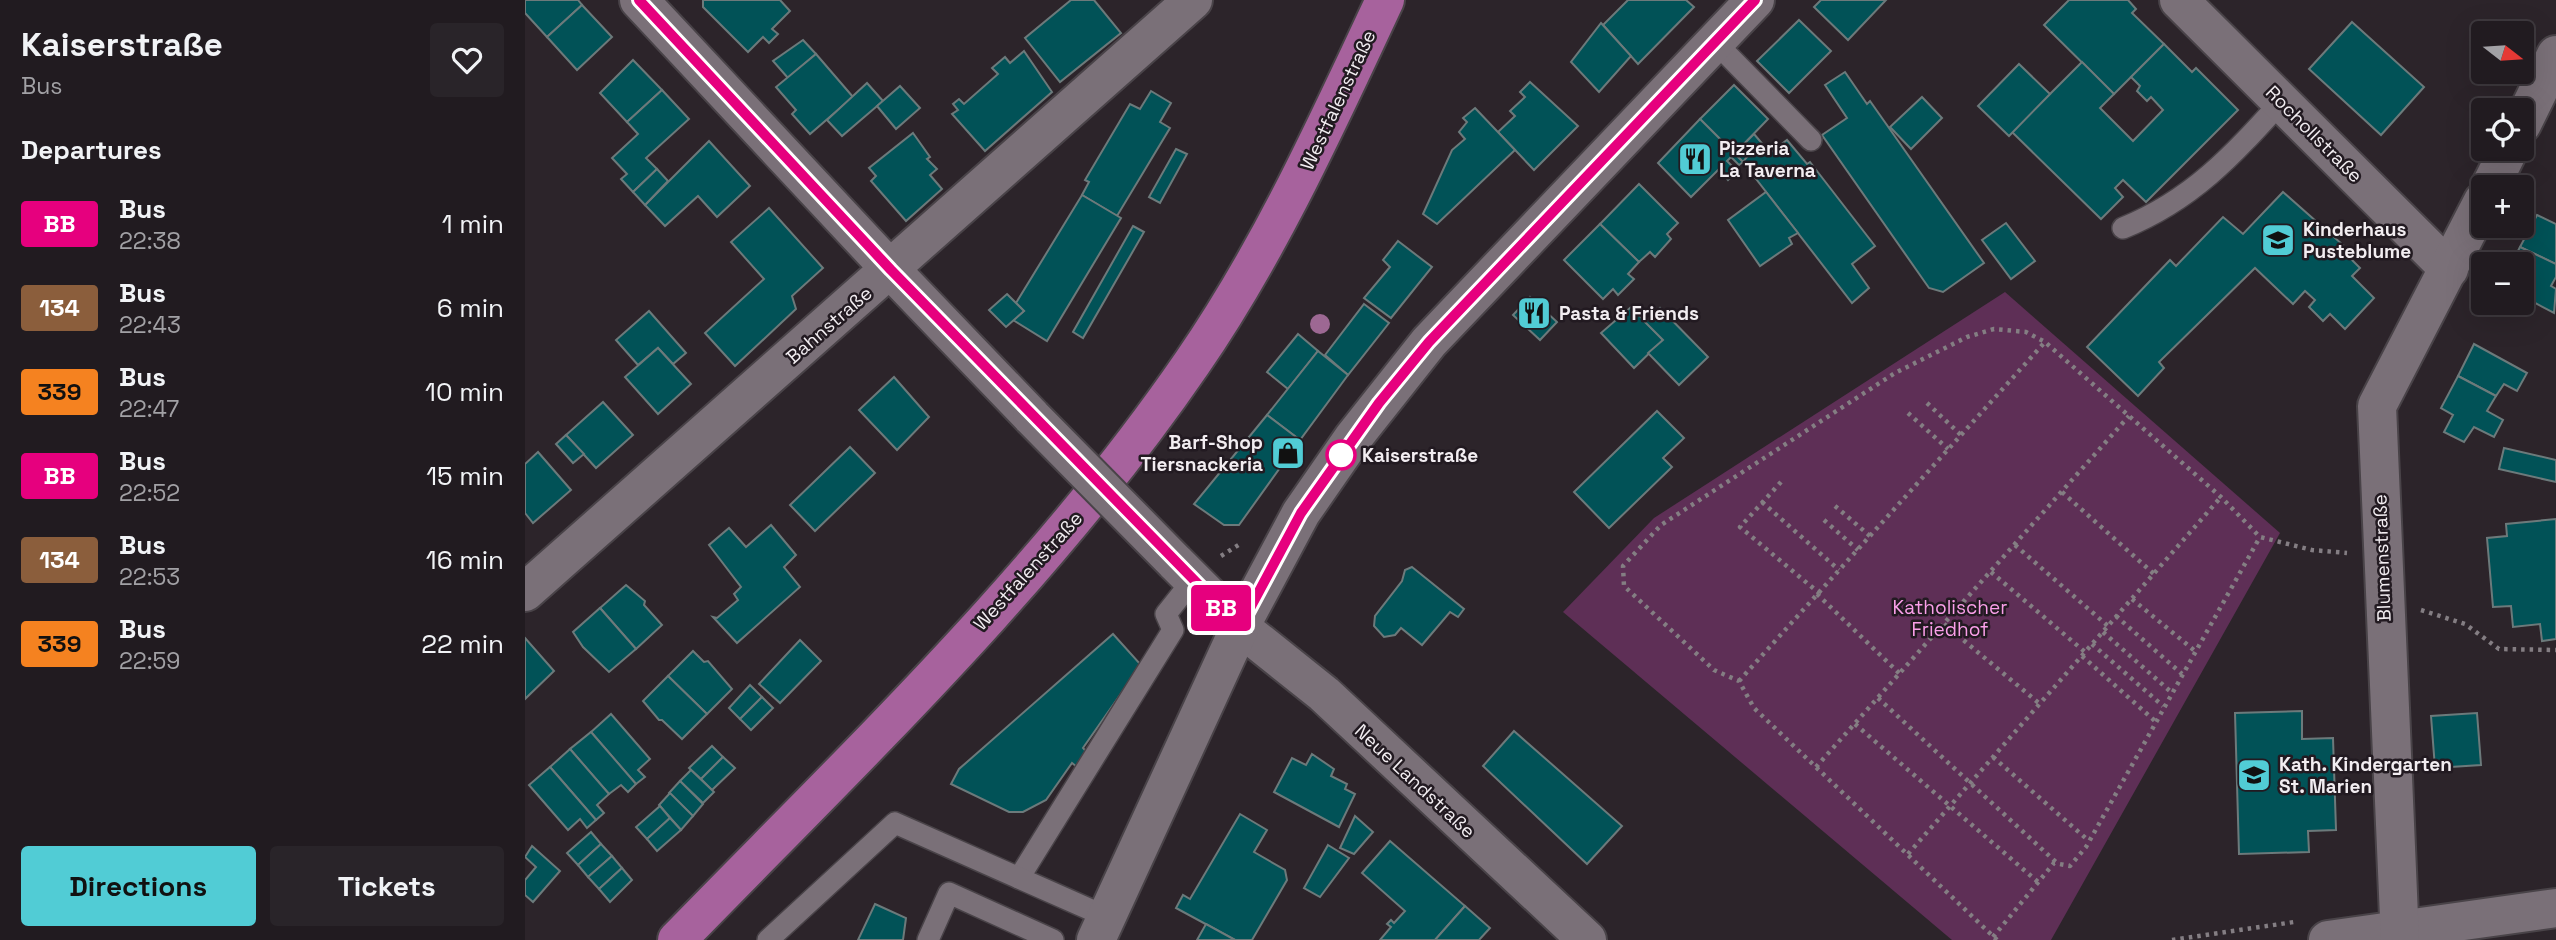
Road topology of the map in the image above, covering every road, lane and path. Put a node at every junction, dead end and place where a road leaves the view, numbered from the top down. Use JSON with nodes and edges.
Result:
{"nodes":[{"id":1,"x":639,"y":0,"type":"edge"},
{"id":2,"x":1193,"y":0,"type":"edge"},
{"id":3,"x":1385,"y":0,"type":"edge"},
{"id":4,"x":1755,"y":0,"type":"edge"},
{"id":5,"x":2179,"y":0,"type":"edge"},
{"id":6,"x":1715,"y":42,"type":"junction"},
{"id":7,"x":2556,"y":55,"type":"edge"},
{"id":8,"x":2534,"y":100,"type":"edge"},
{"id":9,"x":2281,"y":102,"type":"junction"},
{"id":10,"x":1811,"y":140,"type":"dead end"},
{"id":11,"x":2471,"y":225,"type":"edge"},
{"id":12,"x":2123,"y":228,"type":"dead end"},
{"id":13,"x":2449,"y":269,"type":"junction"},
{"id":14,"x":891,"y":270,"type":"junction"},
{"id":15,"x":2045,"y":342,"type":"junction"},
{"id":16,"x":1927,"y":403,"type":"dead end"},
{"id":17,"x":1908,"y":413,"type":"dead end"},
{"id":18,"x":2129,"y":416,"type":"junction"},
{"id":19,"x":1961,"y":435,"type":"junction"},
{"id":20,"x":1948,"y":449,"type":"junction"},
{"id":21,"x":1781,"y":482,"type":"dead end"},
{"id":22,"x":2061,"y":492,"type":"junction"},
{"id":23,"x":2221,"y":497,"type":"junction"},
{"id":24,"x":1762,"y":502,"type":"junction"},
{"id":25,"x":1835,"y":506,"type":"dead end"},
{"id":26,"x":1825,"y":520,"type":"dead end"},
{"id":27,"x":1870,"y":536,"type":"junction"},
{"id":28,"x":2260,"y":537,"type":"junction"},
{"id":29,"x":2015,"y":545,"type":"junction"},
{"id":30,"x":1858,"y":550,"type":"junction"},
{"id":31,"x":2382,"y":556,"type":"junction"},
{"id":32,"x":1839,"y":570,"type":"junction"},
{"id":33,"x":1184,"y":571,"type":"junction"},
{"id":34,"x":1991,"y":572,"type":"junction"},
{"id":35,"x":2154,"y":574,"type":"junction"},
{"id":36,"x":525,"y":592,"type":"edge"},
{"id":37,"x":1818,"y":594,"type":"junction"},
{"id":38,"x":2383,"y":598,"type":"junction"},
{"id":39,"x":2132,"y":599,"type":"junction"},
{"id":40,"x":2116,"y":617,"type":"junction"},
{"id":41,"x":1944,"y":624,"type":"junction"},
{"id":42,"x":2108,"y":626,"type":"junction"},
{"id":43,"x":1240,"y":627,"type":"junction"},
{"id":44,"x":2103,"y":632,"type":"junction"},
{"id":45,"x":2092,"y":644,"type":"junction"},
{"id":46,"x":2556,"y":650,"type":"edge"},
{"id":47,"x":2195,"y":651,"type":"junction"},
{"id":48,"x":2084,"y":654,"type":"junction"},
{"id":49,"x":1900,"y":674,"type":"junction"},
{"id":50,"x":2182,"y":674,"type":"junction"},
{"id":51,"x":1739,"y":681,"type":"junction"},
{"id":52,"x":2171,"y":692,"type":"junction"},
{"id":53,"x":1878,"y":698,"type":"junction"},
{"id":54,"x":2040,"y":704,"type":"junction"},
{"id":55,"x":2163,"y":706,"type":"junction"},
{"id":56,"x":2155,"y":721,"type":"junction"},
{"id":57,"x":1855,"y":724,"type":"junction"},
{"id":58,"x":1993,"y":757,"type":"junction"},
{"id":59,"x":1816,"y":767,"type":"junction"},
{"id":60,"x":1971,"y":783,"type":"junction"},
{"id":61,"x":1949,"y":807,"type":"junction"},
{"id":62,"x":2089,"y":841,"type":"junction"},
{"id":63,"x":1908,"y":854,"type":"junction"},
{"id":64,"x":2058,"y":863,"type":"junction"},
{"id":65,"x":1019,"y":878,"type":"junction"},
{"id":66,"x":2038,"y":882,"type":"junction"},
{"id":67,"x":2556,"y":908,"type":"edge"},
{"id":68,"x":1102,"y":929,"type":"edge"},
{"id":69,"x":2312,"y":931,"type":"edge"},
{"id":70,"x":2400,"y":934,"type":"edge"},
{"id":71,"x":1995,"y":938,"type":"edge"},
{"id":72,"x":677,"y":940,"type":"edge"},
{"id":73,"x":768,"y":940,"type":"edge"},
{"id":74,"x":928,"y":940,"type":"edge"},
{"id":75,"x":1053,"y":940,"type":"edge"},
{"id":76,"x":1587,"y":940,"type":"edge"},
{"id":77,"x":2172,"y":940,"type":"edge"}],
"edges":[{"from":1,"to":14,"type":"street","name":"Neue Landstraße"},
{"from":2,"to":14,"type":"street","name":"Bahnstraße"},
{"from":3,"to":72,"type":"main road","name":"Westfalenstraße"},
{"from":4,"to":6,"type":"street"},
{"from":5,"to":9,"type":"street","name":"Rochollstraße"},
{"from":6,"to":10,"type":"lane"},
{"from":6,"to":43,"type":"street"},
{"from":7,"to":8,"type":"street"},
{"from":9,"to":12,"type":"lane"},
{"from":9,"to":13,"type":"street","name":"Rochollstraße"},
{"from":11,"to":13,"type":"street","name":"Blumenstraße"},
{"from":13,"to":31,"type":"street","name":"Blumenstraße"},
{"from":14,"to":33,"type":"street","name":"Neue Landstraße","bridge":true},
{"from":14,"to":36,"type":"street","name":"Bahnstraße"},
{"from":15,"to":18,"type":"path"},
{"from":15,"to":19,"type":"path"},
{"from":15,"to":51,"type":"path"},
{"from":16,"to":19,"type":"path"},
{"from":17,"to":20,"type":"path"},
{"from":18,"to":22,"type":"path"},
{"from":18,"to":23,"type":"path"},
{"from":19,"to":20,"type":"path"},
{"from":20,"to":27,"type":"path"},
{"from":21,"to":24,"type":"path"},
{"from":22,"to":29,"type":"path"},
{"from":22,"to":35,"type":"path"},
{"from":23,"to":28,"type":"path"},
{"from":23,"to":35,"type":"path"},
{"from":24,"to":32,"type":"path"},
{"from":24,"to":37,"type":"path"},
{"from":25,"to":27,"type":"path"},
{"from":26,"to":30,"type":"path"},
{"from":27,"to":30,"type":"path"},
{"from":28,"to":31,"type":"path"},
{"from":28,"to":47,"type":"path"},
{"from":29,"to":34,"type":"path"},
{"from":29,"to":42,"type":"path"},
{"from":30,"to":32,"type":"path"},
{"from":31,"to":38,"type":"street","name":"Blumenstraße"},
{"from":32,"to":37,"type":"path"},
{"from":33,"to":43,"type":"street","name":"Neue Landstraße"},
{"from":33,"to":65,"type":"lane"},
{"from":34,"to":41,"type":"path"},
{"from":34,"to":48,"type":"path"},
{"from":35,"to":39,"type":"path"},
{"from":37,"to":49,"type":"path"},
{"from":37,"to":51,"type":"path"},
{"from":38,"to":46,"type":"path"},
{"from":38,"to":70,"type":"street","name":"Blumenstraße"},
{"from":39,"to":40,"type":"path"},
{"from":39,"to":47,"type":"path"},
{"from":40,"to":42,"type":"path"},
{"from":40,"to":50,"type":"path"},
{"from":41,"to":49,"type":"path"},
{"from":41,"to":54,"type":"path"},
{"from":42,"to":44,"type":"path"},
{"from":43,"to":68,"type":"street"},
{"from":43,"to":76,"type":"street","name":"Neue Landstraße"},
{"from":44,"to":45,"type":"path"},
{"from":44,"to":52,"type":"path"},
{"from":45,"to":48,"type":"path"},
{"from":45,"to":55,"type":"path"},
{"from":47,"to":50,"type":"path"},
{"from":48,"to":54,"type":"path"},
{"from":48,"to":56,"type":"path"},
{"from":49,"to":53,"type":"path"},
{"from":50,"to":52,"type":"path"},
{"from":51,"to":59,"type":"path"},
{"from":52,"to":55,"type":"path"},
{"from":53,"to":57,"type":"path"},
{"from":53,"to":60,"type":"path"},
{"from":54,"to":58,"type":"path"},
{"from":55,"to":56,"type":"path"},
{"from":56,"to":62,"type":"path"},
{"from":57,"to":59,"type":"path"},
{"from":57,"to":61,"type":"path"},
{"from":58,"to":60,"type":"path"},
{"from":58,"to":62,"type":"path"},
{"from":59,"to":63,"type":"path"},
{"from":60,"to":61,"type":"path"},
{"from":60,"to":64,"type":"path"},
{"from":61,"to":63,"type":"path"},
{"from":61,"to":66,"type":"path"},
{"from":62,"to":64,"type":"path"},
{"from":63,"to":71,"type":"path"},
{"from":64,"to":66,"type":"path"},
{"from":65,"to":68,"type":"lane"},
{"from":65,"to":73,"type":"lane"},
{"from":66,"to":71,"type":"path"},
{"from":67,"to":70,"type":"street"},
{"from":69,"to":70,"type":"street"},
{"from":69,"to":77,"type":"path"},
{"from":74,"to":75,"type":"lane"}]}
